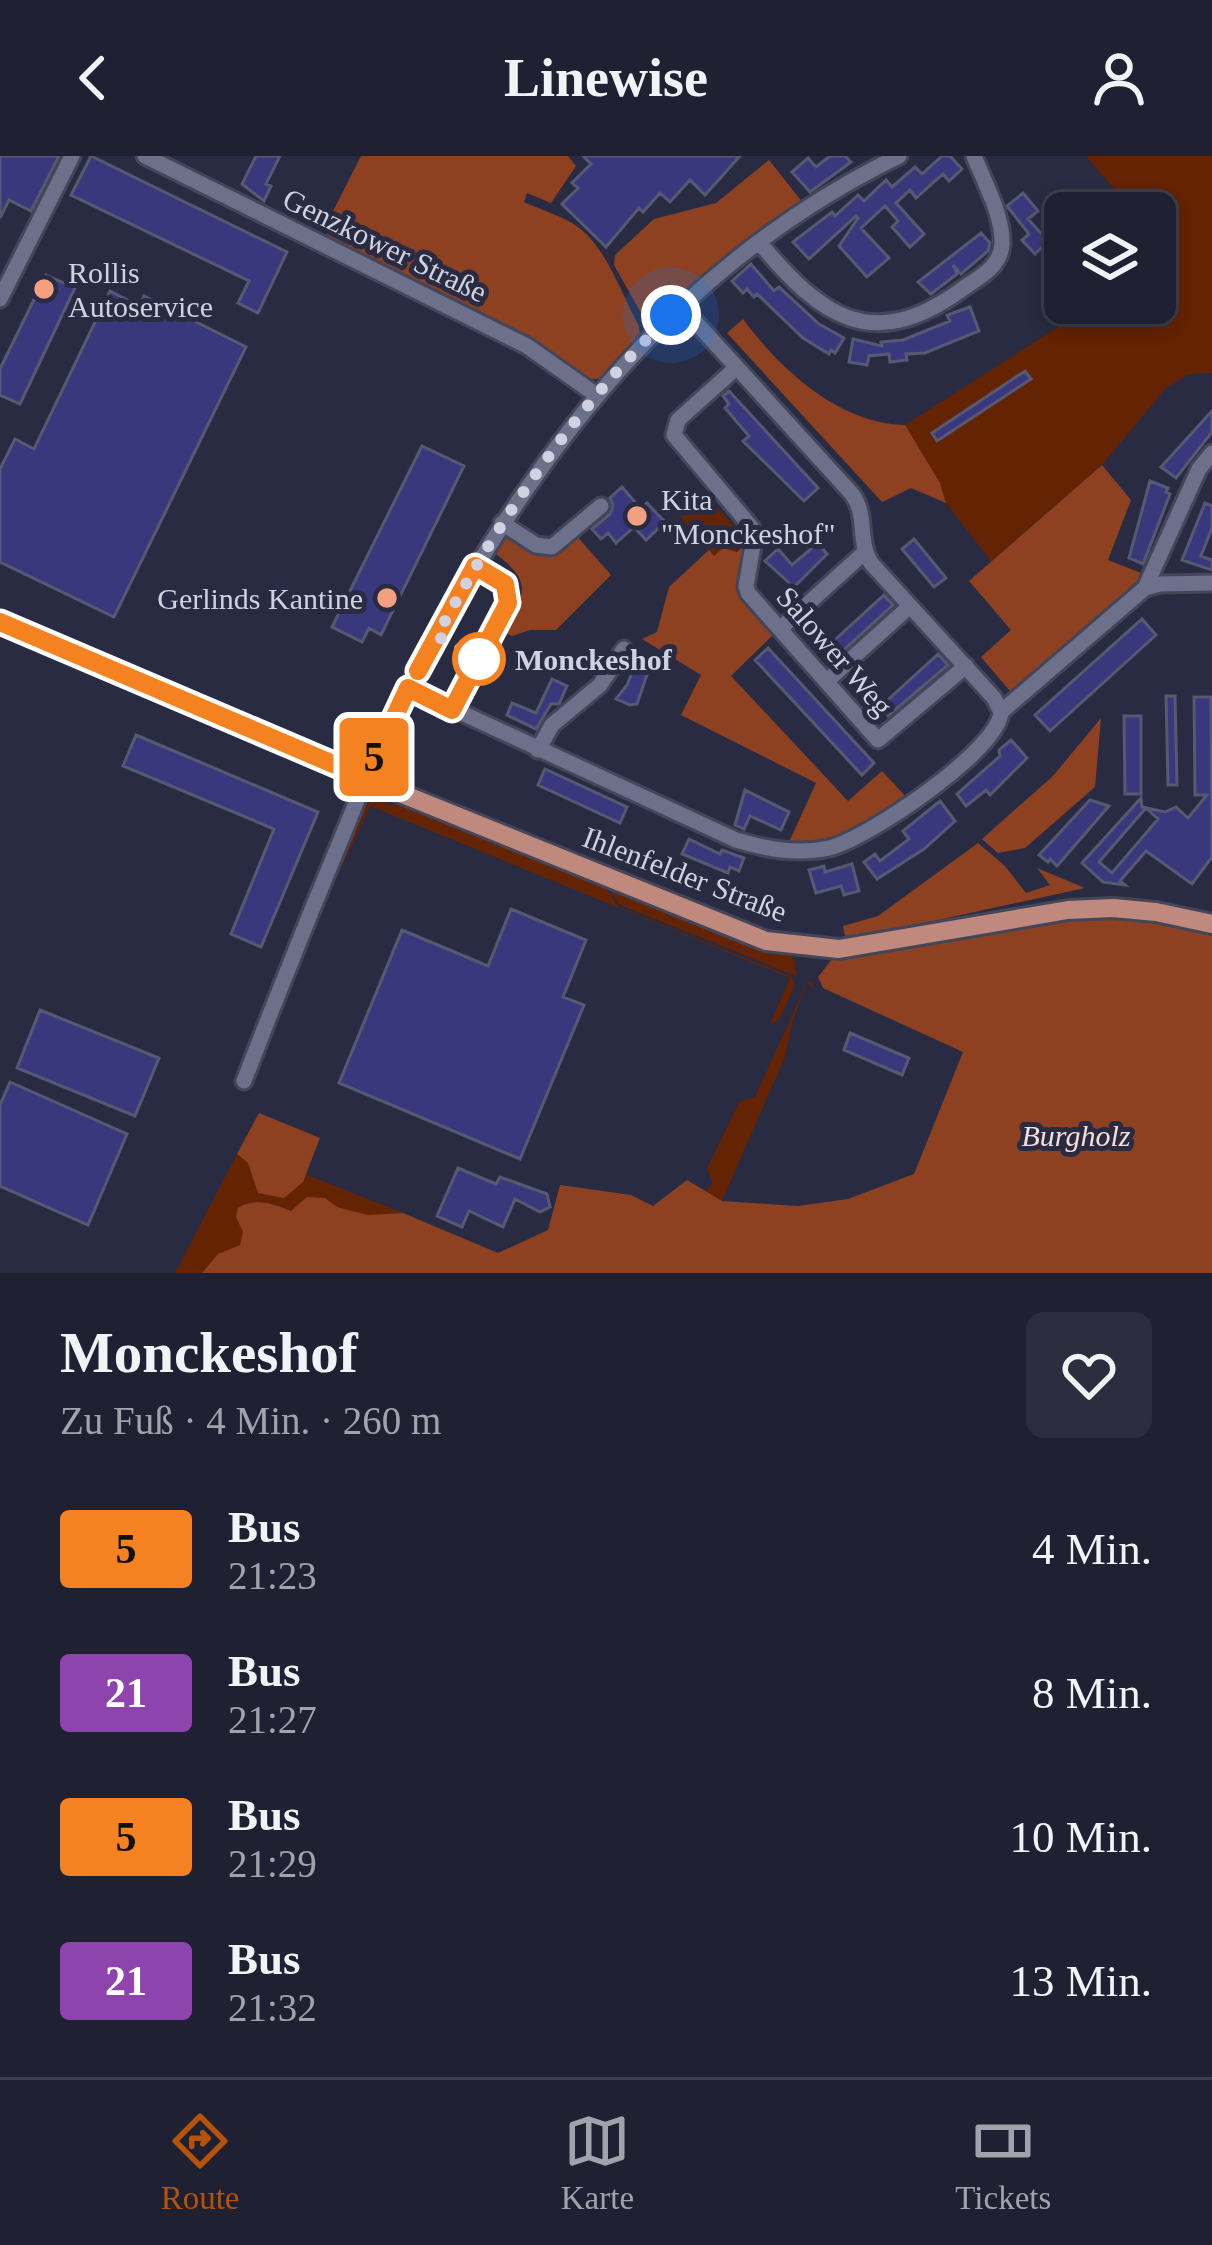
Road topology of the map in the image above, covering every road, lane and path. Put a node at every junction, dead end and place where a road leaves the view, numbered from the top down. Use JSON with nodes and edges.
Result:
{"nodes":[{"id":1,"x":71,"y":156,"type":"edge"},
{"id":2,"x":145,"y":156,"type":"edge"},
{"id":3,"x":899,"y":156,"type":"edge"},
{"id":4,"x":974,"y":156,"type":"edge"},
{"id":5,"x":759,"y":242,"type":"junction"},
{"id":6,"x":0,"y":299,"type":"edge"},
{"id":7,"x":681,"y":306,"type":"junction"},
{"id":8,"x":736,"y":368,"type":"junction"},
{"id":9,"x":595,"y":394,"type":"junction"},
{"id":10,"x":1212,"y":453,"type":"edge"},
{"id":11,"x":601,"y":506,"type":"dead end"},
{"id":12,"x":502,"y":523,"type":"junction"},
{"id":13,"x":865,"y":552,"type":"junction"},
{"id":14,"x":1212,"y":583,"type":"edge"},
{"id":15,"x":1145,"y":589,"type":"junction"},
{"id":16,"x":910,"y":605,"type":"junction"},
{"id":17,"x":0,"y":622,"type":"edge"},
{"id":18,"x":781,"y":628,"type":"junction"},
{"id":19,"x":624,"y":649,"type":"dead end"},
{"id":20,"x":966,"y":666,"type":"junction"},
{"id":21,"x":828,"y":680,"type":"junction"},
{"id":22,"x":408,"y":688,"type":"junction"},
{"id":23,"x":1001,"y":712,"type":"junction"},
{"id":24,"x":538,"y":750,"type":"junction"},
{"id":25,"x":366,"y":778,"type":"junction"},
{"id":26,"x":1212,"y":924,"type":"edge"},
{"id":27,"x":244,"y":1081,"type":"dead end"}],
"edges":[{"from":1,"to":6,"type":"street"},
{"from":2,"to":9,"type":"street","name":"Genzkower Straße"},
{"from":3,"to":5,"type":"street"},
{"from":4,"to":5,"type":"street"},
{"from":5,"to":7,"type":"street"},
{"from":7,"to":8,"type":"street"},
{"from":7,"to":9,"type":"street"},
{"from":8,"to":13,"type":"street"},
{"from":8,"to":18,"type":"street","name":"Salower Weg"},
{"from":9,"to":12,"type":"street"},
{"from":10,"to":15,"type":"street"},
{"from":11,"to":12,"type":"street"},
{"from":12,"to":22,"type":"street"},
{"from":13,"to":16,"type":"street"},
{"from":13,"to":18,"type":"street"},
{"from":14,"to":15,"type":"street"},
{"from":15,"to":23,"type":"street"},
{"from":16,"to":20,"type":"street"},
{"from":16,"to":21,"type":"street"},
{"from":17,"to":25,"type":"main road","name":"Ihlenfelder Straße"},
{"from":18,"to":21,"type":"street","name":"Salower Weg"},
{"from":19,"to":24,"type":"street"},
{"from":20,"to":21,"type":"street","name":"Salower Weg"},
{"from":20,"to":23,"type":"street"},
{"from":22,"to":24,"type":"street"},
{"from":22,"to":25,"type":"street"},
{"from":23,"to":24,"type":"street"},
{"from":25,"to":26,"type":"main road","name":"Ihlenfelder Straße"},
{"from":25,"to":27,"type":"street"}]}
